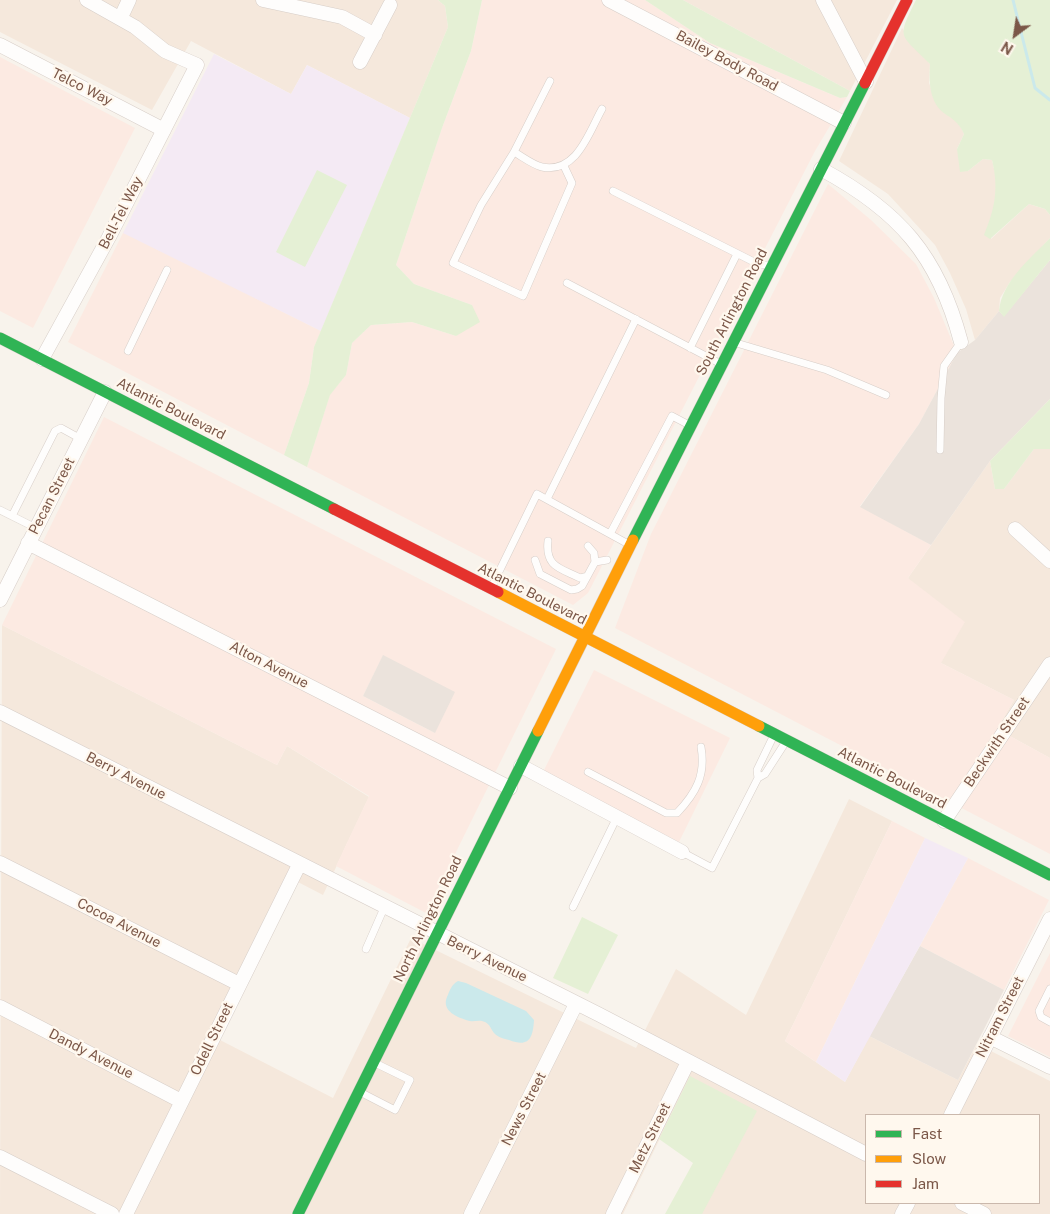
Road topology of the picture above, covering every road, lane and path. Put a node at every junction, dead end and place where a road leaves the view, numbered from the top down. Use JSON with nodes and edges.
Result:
{"nodes":[{"id":1,"x":87,"y":0,"type":"edge"},
{"id":2,"x":129,"y":0,"type":"edge"},
{"id":3,"x":263,"y":0,"type":"edge"},
{"id":4,"x":609,"y":0,"type":"edge"},
{"id":5,"x":823,"y":0,"type":"edge"},
{"id":6,"x":907,"y":0,"type":"edge"},
{"id":7,"x":390,"y":5,"type":"dead end"},
{"id":8,"x":121,"y":17,"type":"junction"},
{"id":9,"x":375,"y":34,"type":"junction"},
{"id":10,"x":0,"y":45,"type":"edge"},
{"id":11,"x":360,"y":62,"type":"dead end"},
{"id":12,"x":550,"y":81,"type":"dead end"},
{"id":13,"x":866,"y":82,"type":"junction"},
{"id":14,"x":602,"y":109,"type":"dead end"},
{"id":15,"x":844,"y":123,"type":"junction"},
{"id":16,"x":164,"y":130,"type":"junction"},
{"id":17,"x":514,"y":152,"type":"junction"},
{"id":18,"x":564,"y":166,"type":"junction"},
{"id":19,"x":821,"y":169,"type":"junction"},
{"id":20,"x":613,"y":191,"type":"dead end"},
{"id":21,"x":738,"y":254,"type":"junction"},
{"id":22,"x":772,"y":265,"type":"junction"},
{"id":23,"x":167,"y":270,"type":"dead end"},
{"id":24,"x":567,"y":283,"type":"dead end"},
{"id":25,"x":636,"y":319,"type":"junction"},
{"id":26,"x":0,"y":338,"type":"edge"},
{"id":27,"x":733,"y":342,"type":"junction"},
{"id":28,"x":962,"y":342,"type":"joint"},
{"id":29,"x":690,"y":348,"type":"junction"},
{"id":30,"x":128,"y":351,"type":"dead end"},
{"id":31,"x":42,"y":359,"type":"junction"},
{"id":32,"x":722,"y":364,"type":"junction"},
{"id":33,"x":105,"y":392,"type":"junction"},
{"id":34,"x":886,"y":395,"type":"dead end"},
{"id":35,"x":691,"y":426,"type":"junction"},
{"id":36,"x":81,"y":438,"type":"junction"},
{"id":37,"x":940,"y":450,"type":"dead end"},
{"id":38,"x":547,"y":499,"type":"junction"},
{"id":39,"x":0,"y":510,"type":"edge"},
{"id":40,"x":12,"y":516,"type":"junction"},
{"id":41,"x":36,"y":528,"type":"junction"},
{"id":42,"x":1015,"y":529,"type":"dead end"},
{"id":43,"x":610,"y":534,"type":"junction"},
{"id":44,"x":548,"y":541,"type":"dead end"},
{"id":45,"x":28,"y":543,"type":"junction"},
{"id":46,"x":588,"y":546,"type":"dead end"},
{"id":47,"x":630,"y":546,"type":"junction"},
{"id":48,"x":534,"y":560,"type":"dead end"},
{"id":49,"x":607,"y":560,"type":"dead end"},
{"id":50,"x":1050,"y":561,"type":"edge"},
{"id":51,"x":595,"y":562,"type":"junction"},
{"id":52,"x":587,"y":576,"type":"junction"},
{"id":53,"x":491,"y":589,"type":"junction"},
{"id":54,"x":0,"y":600,"type":"edge"},
{"id":55,"x":585,"y":638,"type":"junction"},
{"id":56,"x":1050,"y":664,"type":"edge"},
{"id":57,"x":0,"y":712,"type":"edge"},
{"id":58,"x":774,"y":734,"type":"junction"},
{"id":59,"x":786,"y":741,"type":"junction"},
{"id":60,"x":701,"y":747,"type":"dead end"},
{"id":61,"x":521,"y":766,"type":"junction"},
{"id":62,"x":588,"y":772,"type":"dead end"},
{"id":63,"x":758,"y":778,"type":"junction"},
{"id":64,"x":510,"y":788,"type":"junction"},
{"id":65,"x":617,"y":817,"type":"junction"},
{"id":66,"x":944,"y":821,"type":"junction"},
{"id":67,"x":682,"y":852,"type":"joint"},
{"id":68,"x":0,"y":863,"type":"edge"},
{"id":69,"x":299,"y":865,"type":"junction"},
{"id":70,"x":1050,"y":875,"type":"edge"},
{"id":71,"x":573,"y":907,"type":"dead end"},
{"id":72,"x":384,"y":908,"type":"junction"},
{"id":73,"x":1050,"y":919,"type":"edge"},
{"id":74,"x":438,"y":934,"type":"junction"},
{"id":75,"x":366,"y":949,"type":"dead end"},
{"id":76,"x":238,"y":984,"type":"junction"},
{"id":77,"x":1050,"y":990,"type":"edge"},
{"id":78,"x":576,"y":1004,"type":"junction"},
{"id":79,"x":0,"y":1007,"type":"edge"},
{"id":80,"x":1050,"y":1022,"type":"edge"},
{"id":81,"x":990,"y":1037,"type":"junction"},
{"id":82,"x":374,"y":1062,"type":"junction"},
{"id":83,"x":688,"y":1062,"type":"junction"},
{"id":84,"x":1049,"y":1063,"type":"edge"},
{"id":85,"x":359,"y":1092,"type":"junction"},
{"id":86,"x":181,"y":1101,"type":"junction"},
{"id":87,"x":952,"y":1114,"type":"edge"},
{"id":88,"x":865,"y":1153,"type":"edge"},
{"id":89,"x":0,"y":1156,"type":"edge"},
{"id":90,"x":964,"y":1204,"type":"edge"},
{"id":91,"x":112,"y":1214,"type":"edge"},
{"id":92,"x":126,"y":1214,"type":"edge"},
{"id":93,"x":298,"y":1214,"type":"edge"},
{"id":94,"x":471,"y":1214,"type":"edge"},
{"id":95,"x":613,"y":1214,"type":"edge"},
{"id":96,"x":984,"y":1214,"type":"edge"}],
"edges":[{"from":1,"to":8,"type":"street"},
{"from":2,"to":8,"type":"street"},
{"from":3,"to":9,"type":"street"},
{"from":4,"to":15,"type":"street","name":"Bailey Body Road"},
{"from":5,"to":13,"type":"street"},
{"from":6,"to":13,"type":"main road","name":"South Arlington Road"},
{"from":7,"to":9,"type":"street"},
{"from":8,"to":16,"type":"street","name":"Bell-Tel Way"},
{"from":9,"to":11,"type":"street"},
{"from":10,"to":16,"type":"street","name":"Telco Way"},
{"from":12,"to":17,"type":"lane"},
{"from":13,"to":15,"type":"main road","name":"South Arlington Road"},
{"from":14,"to":18,"type":"lane"},
{"from":15,"to":19,"type":"main road","name":"South Arlington Road"},
{"from":16,"to":31,"type":"street","name":"Bell-Tel Way"},
{"from":17,"to":18,"type":"lane"},
{"from":17,"to":18,"type":"lane"},
{"from":19,"to":22,"type":"main road","name":"South Arlington Road"},
{"from":19,"to":28,"type":"street"},
{"from":20,"to":21,"type":"lane"},
{"from":21,"to":22,"type":"lane"},
{"from":21,"to":29,"type":"lane"},
{"from":22,"to":27,"type":"main road","name":"South Arlington Road"},
{"from":23,"to":30,"type":"lane"},
{"from":24,"to":25,"type":"lane"},
{"from":25,"to":29,"type":"lane"},
{"from":25,"to":38,"type":"lane"},
{"from":26,"to":31,"type":"main road","name":"Atlantic Boulevard"},
{"from":27,"to":32,"type":"main road","name":"South Arlington Road"},
{"from":27,"to":34,"type":"lane"},
{"from":28,"to":37,"type":"lane"},
{"from":29,"to":32,"type":"lane"},
{"from":31,"to":33,"type":"main road","name":"Atlantic Boulevard"},
{"from":32,"to":35,"type":"main road","name":"South Arlington Road"},
{"from":33,"to":36,"type":"street","name":"Pecan Street"},
{"from":33,"to":53,"type":"main road","name":"Atlantic Boulevard"},
{"from":35,"to":43,"type":"lane"},
{"from":35,"to":47,"type":"main road","name":"South Arlington Road"},
{"from":36,"to":40,"type":"lane"},
{"from":36,"to":41,"type":"street","name":"Pecan Street"},
{"from":38,"to":43,"type":"lane"},
{"from":38,"to":53,"type":"lane"},
{"from":39,"to":40,"type":"lane"},
{"from":40,"to":41,"type":"lane"},
{"from":41,"to":45,"type":"street","name":"Pecan Street"},
{"from":42,"to":50,"type":"street"},
{"from":43,"to":47,"type":"lane"},
{"from":44,"to":52,"type":"lane"},
{"from":45,"to":54,"type":"street","name":"Pecan Street"},
{"from":45,"to":64,"type":"street","name":"Alton Avenue"},
{"from":46,"to":51,"type":"lane"},
{"from":47,"to":55,"type":"main road","name":"South Arlington Road"},
{"from":48,"to":52,"type":"lane"},
{"from":49,"to":51,"type":"lane"},
{"from":51,"to":52,"type":"lane"},
{"from":53,"to":55,"type":"main road","name":"Atlantic Boulevard"},
{"from":55,"to":58,"type":"main road","name":"Atlantic Boulevard"},
{"from":55,"to":61,"type":"main road","name":"North Arlington Road"},
{"from":56,"to":66,"type":"street","name":"Beckwith Street"},
{"from":57,"to":69,"type":"street","name":"Berry Avenue"},
{"from":58,"to":59,"type":"main road","name":"Atlantic Boulevard"},
{"from":58,"to":63,"type":"lane"},
{"from":59,"to":63,"type":"lane"},
{"from":59,"to":66,"type":"main road","name":"Atlantic Boulevard"},
{"from":60,"to":62,"type":"lane"},
{"from":61,"to":64,"type":"main road","name":"North Arlington Road"},
{"from":61,"to":65,"type":"street"},
{"from":63,"to":67,"type":"lane"},
{"from":64,"to":74,"type":"main road","name":"North Arlington Road"},
{"from":65,"to":67,"type":"street"},
{"from":65,"to":71,"type":"lane"},
{"from":66,"to":70,"type":"main road","name":"Atlantic Boulevard"},
{"from":68,"to":76,"type":"street","name":"Cocoa Avenue"},
{"from":69,"to":72,"type":"street","name":"Berry Avenue"},
{"from":69,"to":76,"type":"street","name":"Odell Street"},
{"from":72,"to":74,"type":"street","name":"Berry Avenue"},
{"from":72,"to":75,"type":"lane"},
{"from":73,"to":81,"type":"street","name":"Nitram Street"},
{"from":74,"to":78,"type":"street","name":"Berry Avenue"},
{"from":74,"to":82,"type":"main road","name":"North Arlington Road"},
{"from":76,"to":86,"type":"street","name":"Odell Street"},
{"from":77,"to":80,"type":"lane"},
{"from":78,"to":83,"type":"street","name":"Berry Avenue"},
{"from":78,"to":94,"type":"street","name":"News Street"},
{"from":79,"to":86,"type":"street","name":"Dandy Avenue"},
{"from":81,"to":84,"type":"street"},
{"from":81,"to":87,"type":"street","name":"Nitram Street"},
{"from":82,"to":85,"type":"main road","name":"North Arlington Road"},
{"from":82,"to":85,"type":"lane"},
{"from":83,"to":88,"type":"street","name":"Berry Avenue"},
{"from":83,"to":95,"type":"street","name":"Metz Street"},
{"from":85,"to":93,"type":"main road","name":"North Arlington Road"},
{"from":86,"to":92,"type":"street","name":"Odell Street"},
{"from":89,"to":91,"type":"street"},
{"from":90,"to":96,"type":"street"}]}
